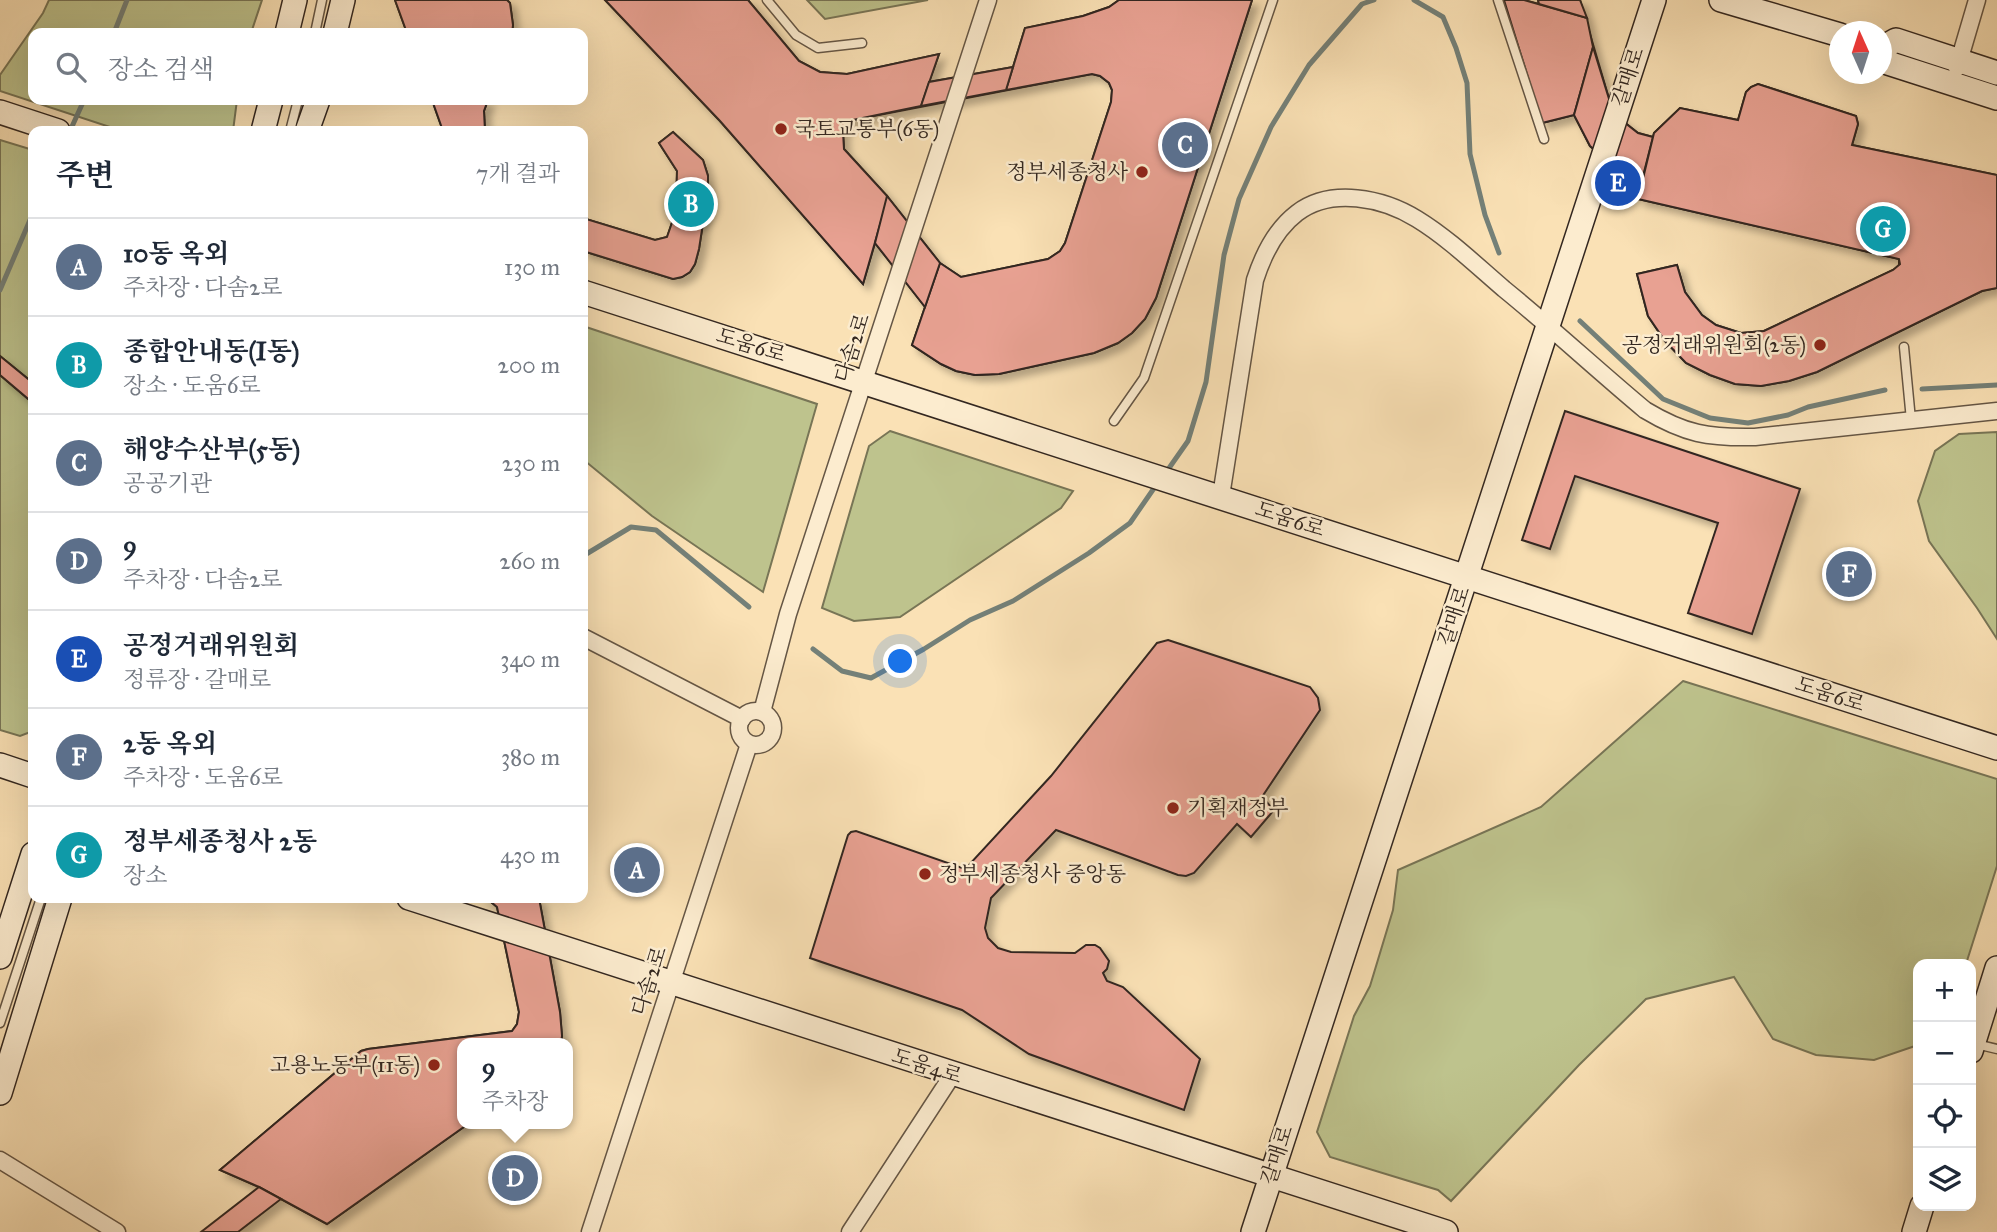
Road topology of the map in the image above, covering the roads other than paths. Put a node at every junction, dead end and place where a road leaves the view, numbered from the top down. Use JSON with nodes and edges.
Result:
{"nodes":[{"id":1,"x":295,"y":0,"type":"edge"},
{"id":2,"x":322,"y":0,"type":"edge"},
{"id":3,"x":343,"y":0,"type":"edge"},
{"id":4,"x":766,"y":0,"type":"edge"},
{"id":5,"x":988,"y":0,"type":"edge"},
{"id":6,"x":1273,"y":0,"type":"edge"},
{"id":7,"x":1498,"y":0,"type":"edge"},
{"id":8,"x":1654,"y":0,"type":"edge"},
{"id":9,"x":1721,"y":0,"type":"edge"},
{"id":10,"x":1977,"y":0,"type":"edge"},
{"id":11,"x":288,"y":28,"type":"edge"},
{"id":12,"x":316,"y":28,"type":"edge"},
{"id":13,"x":336,"y":28,"type":"edge"},
{"id":14,"x":1829,"y":32,"type":"edge"},
{"id":15,"x":1892,"y":42,"type":"edge"},
{"id":16,"x":862,"y":43,"type":"dead end"},
{"id":17,"x":1959,"y":61,"type":"junction"},
{"id":18,"x":1892,"y":64,"type":"edge"},
{"id":19,"x":1997,"y":73,"type":"edge"},
{"id":20,"x":1952,"y":83,"type":"junction"},
{"id":21,"x":1997,"y":98,"type":"edge"},
{"id":22,"x":270,"y":105,"type":"edge"},
{"id":23,"x":297,"y":105,"type":"edge"},
{"id":24,"x":316,"y":105,"type":"edge"},
{"id":25,"x":7,"y":114,"type":"edge"},
{"id":26,"x":43,"y":126,"type":"edge"},
{"id":27,"x":264,"y":126,"type":"edge"},
{"id":28,"x":291,"y":126,"type":"edge"},
{"id":29,"x":309,"y":126,"type":"edge"},
{"id":30,"x":1544,"y":139,"type":"dead end"},
{"id":31,"x":588,"y":294,"type":"edge"},
{"id":32,"x":1548,"y":324,"type":"junction"},
{"id":33,"x":1904,"y":348,"type":"dead end"},
{"id":34,"x":863,"y":380,"type":"junction"},
{"id":35,"x":1997,"y":411,"type":"edge"},
{"id":36,"x":1912,"y":420,"type":"junction"},
{"id":37,"x":1114,"y":421,"type":"dead end"},
{"id":38,"x":1221,"y":496,"type":"junction"},
{"id":39,"x":1467,"y":578,"type":"junction"},
{"id":40,"x":588,"y":640,"type":"edge"},
{"id":41,"x":762,"y":712,"type":"junction"},
{"id":42,"x":742,"y":719,"type":"junction"},
{"id":43,"x":749,"y":744,"type":"junction"},
{"id":44,"x":1997,"y":748,"type":"edge"},
{"id":45,"x":0,"y":765,"type":"edge"},
{"id":46,"x":28,"y":774,"type":"edge"},
{"id":47,"x":28,"y":870,"type":"edge"},
{"id":48,"x":39,"y":903,"type":"edge"},
{"id":49,"x":59,"y":903,"type":"edge"},
{"id":50,"x":424,"y":903,"type":"edge"},
{"id":51,"x":0,"y":957,"type":"edge"},
{"id":52,"x":1997,"y":968,"type":"edge"},
{"id":53,"x":671,"y":983,"type":"junction"},
{"id":54,"x":0,"y":1023,"type":"edge"},
{"id":55,"x":1976,"y":1034,"type":"edge"},
{"id":56,"x":1976,"y":1047,"type":"edge"},
{"id":57,"x":1997,"y":1049,"type":"edge"},
{"id":58,"x":953,"y":1074,"type":"junction"},
{"id":59,"x":0,"y":1093,"type":"edge"},
{"id":60,"x":0,"y":1160,"type":"edge"},
{"id":61,"x":1270,"y":1174,"type":"junction"},
{"id":62,"x":1920,"y":1211,"type":"edge"},
{"id":63,"x":117,"y":1232,"type":"edge"},
{"id":64,"x":590,"y":1232,"type":"edge"},
{"id":65,"x":850,"y":1232,"type":"edge"},
{"id":66,"x":1253,"y":1232,"type":"edge"},
{"id":67,"x":1446,"y":1232,"type":"edge"},
{"id":68,"x":1914,"y":1232,"type":"edge"}],
"edges":[{"from":1,"to":11,"type":"street"},
{"from":2,"to":12,"type":"lane"},
{"from":3,"to":13,"type":"street"},
{"from":4,"to":16,"type":"lane"},
{"from":5,"to":34,"type":"street","name":"다솜2로"},
{"from":6,"to":37,"type":"lane"},
{"from":7,"to":30,"type":"lane"},
{"from":8,"to":32,"type":"street","name":"갈매로"},
{"from":9,"to":14,"type":"street"},
{"from":10,"to":17,"type":"street"},
{"from":15,"to":17,"type":"street"},
{"from":17,"to":19,"type":"street"},
{"from":17,"to":20,"type":"street"},
{"from":18,"to":20,"type":"street"},
{"from":20,"to":21,"type":"street"},
{"from":22,"to":27,"type":"street"},
{"from":23,"to":28,"type":"lane"},
{"from":24,"to":29,"type":"street"},
{"from":25,"to":26,"type":"street"},
{"from":31,"to":34,"type":"street","name":"도움6로"},
{"from":32,"to":36,"type":"street"},
{"from":32,"to":38,"type":"street"},
{"from":32,"to":39,"type":"street","name":"갈매로"},
{"from":33,"to":36,"type":"lane"},
{"from":34,"to":38,"type":"street","name":"도움6로"},
{"from":34,"to":41,"type":"street","name":"다솜2로"},
{"from":35,"to":36,"type":"street"},
{"from":38,"to":39,"type":"street","name":"도움6로"},
{"from":39,"to":44,"type":"street","name":"도움6로"},
{"from":39,"to":61,"type":"street","name":"갈매로"},
{"from":40,"to":42,"type":"street"},
{"from":41,"to":42,"type":"street"},
{"from":41,"to":43,"type":"street"},
{"from":42,"to":43,"type":"street"},
{"from":43,"to":53,"type":"street","name":"다솜2로"},
{"from":45,"to":46,"type":"street"},
{"from":47,"to":51,"type":"street"},
{"from":48,"to":54,"type":"lane"},
{"from":49,"to":59,"type":"street"},
{"from":50,"to":53,"type":"street","name":"도움4로"},
{"from":52,"to":55,"type":"street"},
{"from":53,"to":58,"type":"street","name":"도움4로"},
{"from":53,"to":64,"type":"street","name":"다솜2로"},
{"from":56,"to":57,"type":"lane"},
{"from":58,"to":61,"type":"street","name":"도움4로"},
{"from":58,"to":65,"type":"street"},
{"from":60,"to":63,"type":"street"},
{"from":61,"to":66,"type":"street","name":"갈매로"},
{"from":61,"to":67,"type":"street","name":"도움4로"},
{"from":62,"to":68,"type":"street"}]}
